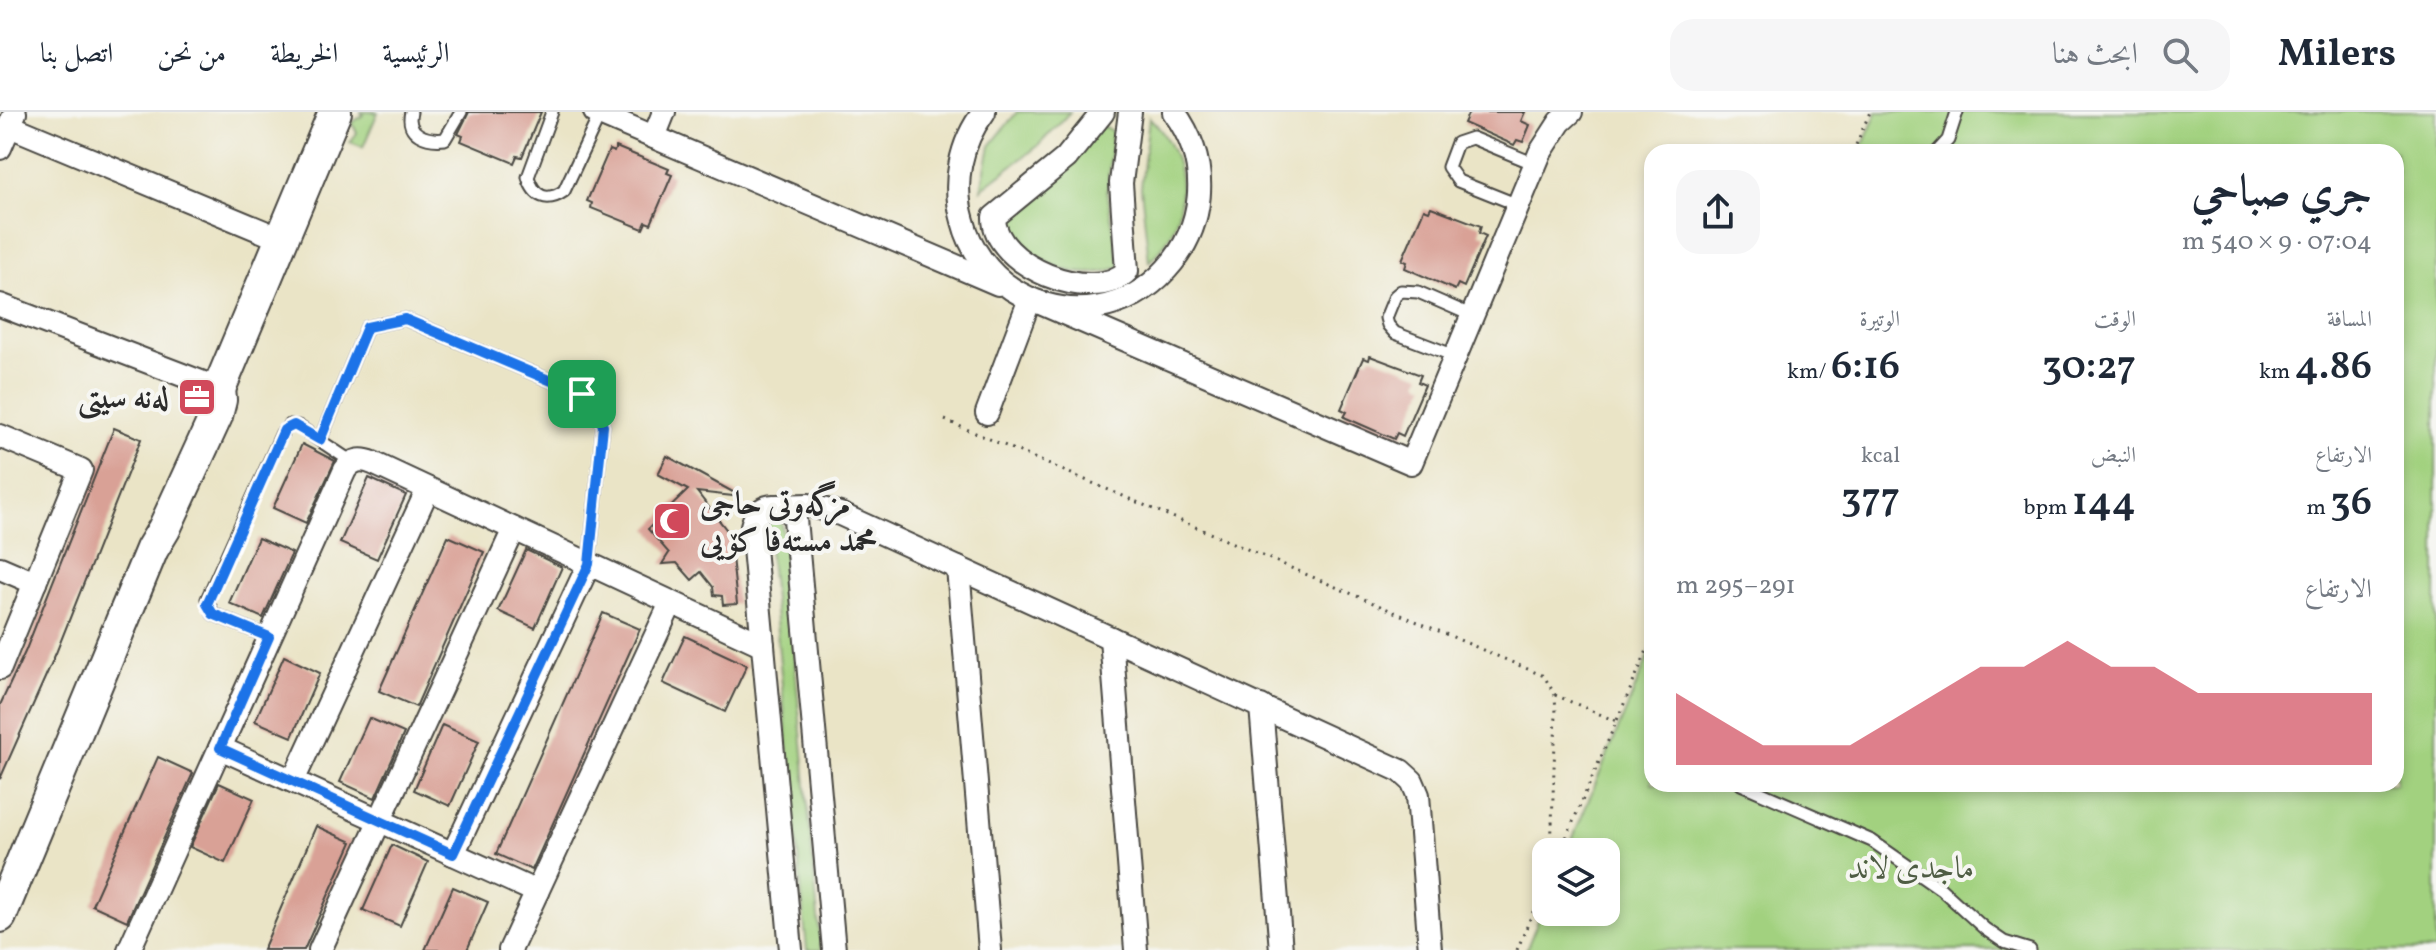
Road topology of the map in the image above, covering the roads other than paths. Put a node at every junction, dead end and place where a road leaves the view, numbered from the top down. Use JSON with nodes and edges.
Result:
{"nodes":[{"id":1,"x":335,"y":112,"type":"edge"},
{"id":2,"x":411,"y":112,"type":"edge"},
{"id":3,"x":461,"y":112,"type":"edge"},
{"id":4,"x":552,"y":112,"type":"edge"},
{"id":5,"x":664,"y":112,"type":"edge"},
{"id":6,"x":984,"y":112,"type":"edge"},
{"id":7,"x":1103,"y":112,"type":"edge"},
{"id":8,"x":1130,"y":112,"type":"edge"},
{"id":9,"x":1571,"y":112,"type":"edge"},
{"id":10,"x":1957,"y":112,"type":"edge"},
{"id":11,"x":597,"y":113,"type":"edge"},
{"id":12,"x":1182,"y":118,"type":"edge"},
{"id":13,"x":12,"y":119,"type":"edge"},
{"id":14,"x":654,"y":137,"type":"junction"},
{"id":15,"x":1944,"y":144,"type":"edge"},
{"id":16,"x":0,"y":148,"type":"edge"},
{"id":17,"x":1535,"y":164,"type":"junction"},
{"id":18,"x":1518,"y":205,"type":"junction"},
{"id":19,"x":281,"y":239,"type":"junction"},
{"id":20,"x":1031,"y":298,"type":"junction"},
{"id":21,"x":0,"y":305,"type":"edge"},
{"id":22,"x":1473,"y":316,"type":"junction"},
{"id":23,"x":1455,"y":356,"type":"junction"},
{"id":24,"x":219,"y":389,"type":"junction"},
{"id":25,"x":987,"y":413,"type":"dead end"},
{"id":26,"x":0,"y":436,"type":"edge"},
{"id":27,"x":320,"y":440,"type":"junction"},
{"id":28,"x":352,"y":462,"type":"junction"},
{"id":29,"x":428,"y":489,"type":"junction"},
{"id":30,"x":778,"y":506,"type":"junction"},
{"id":31,"x":514,"y":529,"type":"junction"},
{"id":32,"x":589,"y":564,"type":"junction"},
{"id":33,"x":0,"y":568,"type":"edge"},
{"id":34,"x":958,"y":568,"type":"junction"},
{"id":35,"x":35,"y":583,"type":"junction"},
{"id":36,"x":671,"y":603,"type":"junction"},
{"id":37,"x":269,"y":637,"type":"junction"},
{"id":38,"x":1111,"y":638,"type":"junction"},
{"id":39,"x":763,"y":645,"type":"junction"},
{"id":40,"x":0,"y":668,"type":"edge"},
{"id":41,"x":1261,"y":706,"type":"junction"},
{"id":42,"x":220,"y":748,"type":"junction"},
{"id":43,"x":293,"y":781,"type":"junction"},
{"id":44,"x":1759,"y":792,"type":"edge"},
{"id":45,"x":378,"y":820,"type":"junction"},
{"id":46,"x":453,"y":854,"type":"junction"},
{"id":47,"x":537,"y":892,"type":"junction"},
{"id":48,"x":0,"y":916,"type":"edge"},
{"id":49,"x":129,"y":950,"type":"edge"},
{"id":50,"x":320,"y":950,"type":"edge"},
{"id":51,"x":510,"y":950,"type":"edge"},
{"id":52,"x":791,"y":950,"type":"edge"},
{"id":53,"x":834,"y":950,"type":"edge"},
{"id":54,"x":990,"y":950,"type":"edge"},
{"id":55,"x":1136,"y":950,"type":"edge"},
{"id":56,"x":1281,"y":950,"type":"edge"},
{"id":57,"x":1430,"y":950,"type":"edge"},
{"id":58,"x":2030,"y":950,"type":"edge"}],
"edges":[{"from":1,"to":19,"type":"street"},
{"from":2,"to":3,"type":"lane"},
{"from":4,"to":11,"type":"lane"},
{"from":5,"to":14,"type":"street"},
{"from":6,"to":20,"type":"street"},
{"from":7,"to":8,"type":"street"},
{"from":9,"to":17,"type":"street"},
{"from":10,"to":15,"type":"lane"},
{"from":11,"to":14,"type":"street"},
{"from":12,"to":20,"type":"street"},
{"from":13,"to":16,"type":"street"},
{"from":13,"to":19,"type":"street"},
{"from":14,"to":20,"type":"street"},
{"from":17,"to":18,"type":"street"},
{"from":17,"to":18,"type":"lane"},
{"from":18,"to":22,"type":"street"},
{"from":19,"to":24,"type":"street"},
{"from":20,"to":23,"type":"street"},
{"from":20,"to":25,"type":"street"},
{"from":21,"to":24,"type":"street"},
{"from":22,"to":23,"type":"street"},
{"from":22,"to":23,"type":"lane"},
{"from":24,"to":48,"type":"street"},
{"from":26,"to":35,"type":"street"},
{"from":27,"to":28,"type":"lane"},
{"from":27,"to":32,"type":"lane"},
{"from":27,"to":37,"type":"lane"},
{"from":28,"to":29,"type":"street"},
{"from":28,"to":37,"type":"street"},
{"from":29,"to":31,"type":"street"},
{"from":29,"to":43,"type":"street"},
{"from":30,"to":34,"type":"street"},
{"from":30,"to":39,"type":"street"},
{"from":30,"to":53,"type":"street"},
{"from":31,"to":32,"type":"street"},
{"from":31,"to":45,"type":"street"},
{"from":32,"to":36,"type":"street"},
{"from":32,"to":46,"type":"street"},
{"from":33,"to":35,"type":"street"},
{"from":34,"to":38,"type":"street"},
{"from":34,"to":54,"type":"street"},
{"from":35,"to":40,"type":"street"},
{"from":36,"to":39,"type":"street"},
{"from":36,"to":47,"type":"street"},
{"from":37,"to":42,"type":"street"},
{"from":38,"to":41,"type":"street"},
{"from":38,"to":55,"type":"street"},
{"from":39,"to":52,"type":"street"},
{"from":41,"to":56,"type":"street"},
{"from":41,"to":57,"type":"street"},
{"from":42,"to":43,"type":"street"},
{"from":42,"to":49,"type":"street"},
{"from":43,"to":45,"type":"street"},
{"from":44,"to":58,"type":"lane"},
{"from":45,"to":46,"type":"street"},
{"from":45,"to":50,"type":"street"},
{"from":46,"to":47,"type":"street"},
{"from":47,"to":51,"type":"street"}]}
